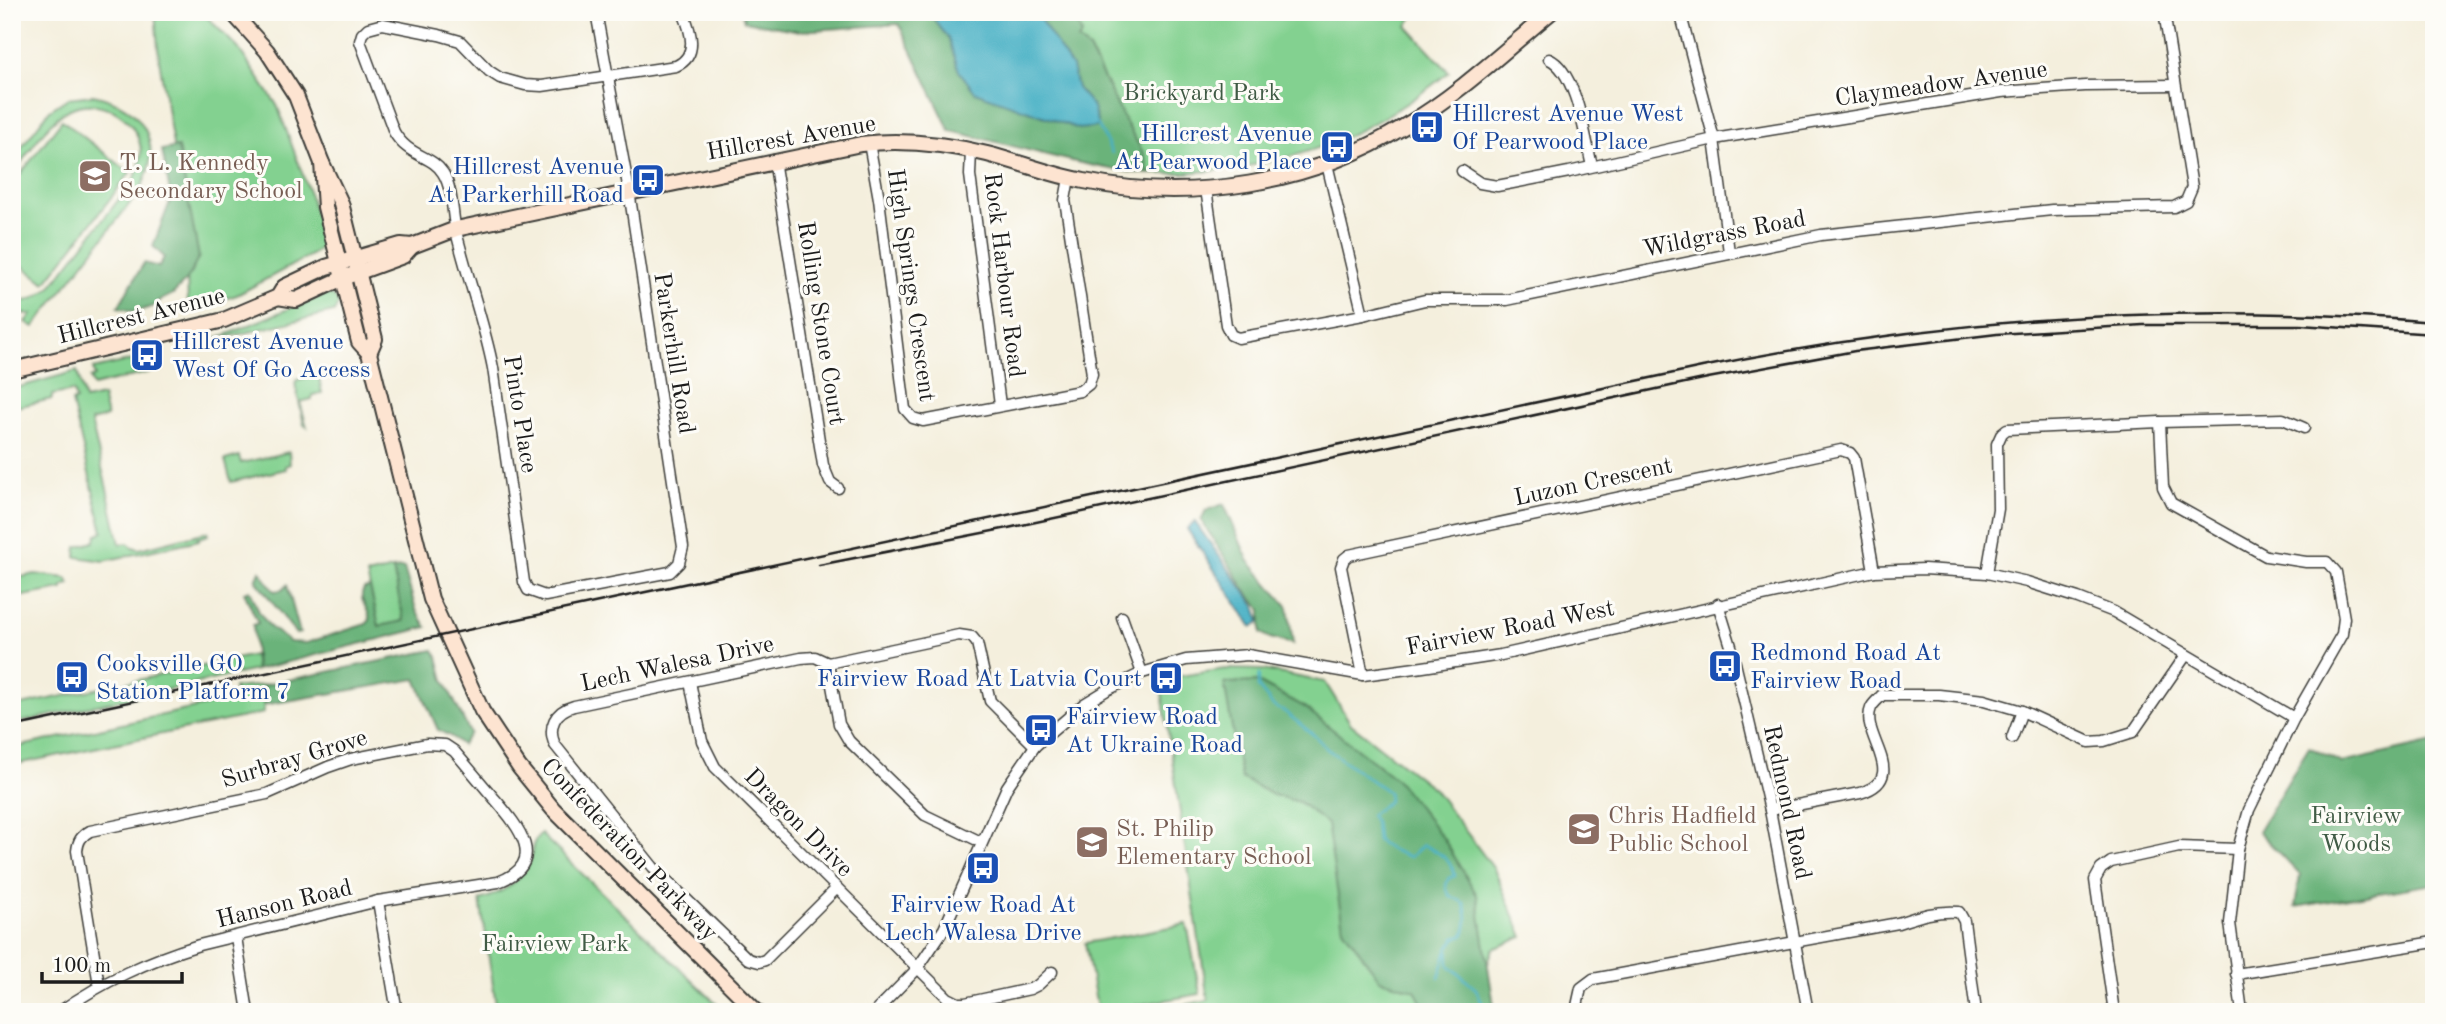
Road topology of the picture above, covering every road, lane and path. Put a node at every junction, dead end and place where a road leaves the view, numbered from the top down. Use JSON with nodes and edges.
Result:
{"nodes":[{"id":1,"x":232,"y":12,"type":"edge"},
{"id":2,"x":596,"y":12,"type":"edge"},
{"id":3,"x":683,"y":12,"type":"edge"},
{"id":4,"x":1551,"y":12,"type":"edge"},
{"id":5,"x":1680,"y":12,"type":"edge"},
{"id":6,"x":2164,"y":12,"type":"edge"},
{"id":7,"x":1549,"y":59,"type":"dead end"},
{"id":8,"x":606,"y":76,"type":"junction"},
{"id":9,"x":2175,"y":85,"type":"junction"},
{"id":10,"x":1714,"y":139,"type":"junction"},
{"id":11,"x":869,"y":143,"type":"junction"},
{"id":12,"x":971,"y":150,"type":"junction"},
{"id":13,"x":774,"y":160,"type":"junction"},
{"id":14,"x":322,"y":163,"type":"junction"},
{"id":15,"x":1327,"y":164,"type":"junction"},
{"id":16,"x":1592,"y":166,"type":"junction"},
{"id":17,"x":1462,"y":171,"type":"dead end"},
{"id":18,"x":1069,"y":178,"type":"junction"},
{"id":19,"x":1206,"y":189,"type":"junction"},
{"id":20,"x":629,"y":191,"type":"junction"},
{"id":21,"x":456,"y":229,"type":"junction"},
{"id":22,"x":1729,"y":253,"type":"junction"},
{"id":23,"x":357,"y":266,"type":"junction"},
{"id":24,"x":342,"y":271,"type":"junction"},
{"id":25,"x":1363,"y":315,"type":"junction"},
{"id":26,"x":369,"y":353,"type":"junction"},
{"id":27,"x":12,"y":370,"type":"edge"},
{"id":28,"x":1000,"y":405,"type":"junction"},
{"id":29,"x":2160,"y":422,"type":"junction"},
{"id":30,"x":2304,"y":428,"type":"dead end"},
{"id":31,"x":838,"y":488,"type":"dead end"},
{"id":32,"x":1874,"y":571,"type":"junction"},
{"id":33,"x":1987,"y":573,"type":"junction"},
{"id":34,"x":545,"y":596,"type":"joint"},
{"id":35,"x":1718,"y":604,"type":"junction"},
{"id":36,"x":1122,"y":617,"type":"dead end"},
{"id":37,"x":2186,"y":655,"type":"junction"},
{"id":38,"x":828,"y":663,"type":"junction"},
{"id":39,"x":1142,"y":673,"type":"junction"},
{"id":40,"x":1363,"y":675,"type":"junction"},
{"id":41,"x":690,"y":682,"type":"junction"},
{"id":42,"x":2022,"y":712,"type":"junction"},
{"id":43,"x":2294,"y":718,"type":"junction"},
{"id":44,"x":2012,"y":738,"type":"dead end"},
{"id":45,"x":1035,"y":747,"type":"junction"},
{"id":46,"x":1770,"y":810,"type":"junction"},
{"id":47,"x":982,"y":842,"type":"junction"},
{"id":48,"x":2238,"y":849,"type":"junction"},
{"id":49,"x":491,"y":884,"type":"joint"},
{"id":50,"x":836,"y":889,"type":"junction"},
{"id":51,"x":378,"y":901,"type":"junction"},
{"id":52,"x":236,"y":937,"type":"junction"},
{"id":53,"x":1796,"y":942,"type":"junction"},
{"id":54,"x":2434,"y":942,"type":"edge"},
{"id":55,"x":917,"y":969,"type":"junction"},
{"id":56,"x":1052,"y":972,"type":"dead end"},
{"id":57,"x":2236,"y":974,"type":"junction"},
{"id":58,"x":99,"y":985,"type":"junction"},
{"id":59,"x":758,"y":1011,"type":"edge"},
{"id":60,"x":59,"y":1012,"type":"edge"},
{"id":61,"x":248,"y":1012,"type":"edge"},
{"id":62,"x":397,"y":1012,"type":"edge"},
{"id":63,"x":875,"y":1012,"type":"edge"},
{"id":64,"x":1580,"y":1012,"type":"edge"},
{"id":65,"x":1808,"y":1012,"type":"edge"},
{"id":66,"x":1976,"y":1012,"type":"edge"},
{"id":67,"x":2114,"y":1012,"type":"edge"},
{"id":68,"x":2242,"y":1012,"type":"edge"}],
"edges":[{"from":1,"to":14,"type":"street","name":"Confederation Parkway"},
{"from":2,"to":8,"type":"street","name":"Parkerhill Road"},
{"from":3,"to":8,"type":"street"},
{"from":4,"to":15,"type":"street","name":"Hillcrest Avenue"},
{"from":5,"to":10,"type":"street"},
{"from":6,"to":9,"type":"street","name":"Wildgrass Road"},
{"from":7,"to":16,"type":"street"},
{"from":8,"to":20,"type":"street","name":"Parkerhill Road"},
{"from":8,"to":21,"type":"street","name":"Pinto Place"},
{"from":9,"to":10,"type":"street","name":"Claymeadow Avenue"},
{"from":9,"to":22,"type":"street","name":"Wildgrass Road"},
{"from":10,"to":16,"type":"street","name":"Claymeadow Avenue"},
{"from":10,"to":22,"type":"street"},
{"from":11,"to":12,"type":"street","name":"Hillcrest Avenue"},
{"from":11,"to":13,"type":"street","name":"Hillcrest Avenue"},
{"from":11,"to":28,"type":"street","name":"High Springs Crescent"},
{"from":12,"to":18,"type":"street","name":"Hillcrest Avenue"},
{"from":12,"to":28,"type":"street","name":"Rock Harbour Road"},
{"from":13,"to":20,"type":"street","name":"Hillcrest Avenue"},
{"from":13,"to":31,"type":"street","name":"Rolling Stone Court"},
{"from":14,"to":23,"type":"street","name":"Confederation Parkway"},
{"from":14,"to":24,"type":"street","name":"Confederation Parkway"},
{"from":15,"to":19,"type":"street","name":"Hillcrest Avenue"},
{"from":15,"to":25,"type":"street"},
{"from":16,"to":17,"type":"street","name":"Claymeadow Avenue"},
{"from":18,"to":19,"type":"street","name":"Hillcrest Avenue"},
{"from":18,"to":28,"type":"street","name":"High Springs Crescent"},
{"from":19,"to":25,"type":"street","name":"Wildgrass Road"},
{"from":20,"to":21,"type":"street","name":"Hillcrest Avenue"},
{"from":20,"to":34,"type":"street","name":"Parkerhill Road"},
{"from":21,"to":23,"type":"street","name":"Hillcrest Avenue"},
{"from":21,"to":34,"type":"street","name":"Pinto Place"},
{"from":22,"to":25,"type":"street","name":"Wildgrass Road"},
{"from":23,"to":24,"type":"street","name":"Hillcrest Avenue"},
{"from":23,"to":26,"type":"street","name":"Confederation Parkway"},
{"from":24,"to":26,"type":"street","name":"Confederation Parkway"},
{"from":24,"to":27,"type":"street","name":"Hillcrest Avenue"},
{"from":26,"to":59,"type":"street","name":"Confederation Parkway"},
{"from":29,"to":30,"type":"street"},
{"from":29,"to":33,"type":"street"},
{"from":29,"to":43,"type":"street"},
{"from":32,"to":33,"type":"street","name":"Fairview Road West"},
{"from":32,"to":35,"type":"street","name":"Fairview Road West"},
{"from":32,"to":40,"type":"street","name":"Luzon Crescent"},
{"from":33,"to":37,"type":"street","name":"Fairview Road West"},
{"from":35,"to":40,"type":"street","name":"Fairview Road West"},
{"from":35,"to":46,"type":"street","name":"Redmond Road"},
{"from":36,"to":39,"type":"street"},
{"from":37,"to":42,"type":"street"},
{"from":37,"to":43,"type":"street","name":"Fairview Road West"},
{"from":38,"to":41,"type":"street","name":"Lech Walesa Drive"},
{"from":38,"to":45,"type":"street","name":"Lech Walesa Drive"},
{"from":38,"to":47,"type":"street"},
{"from":39,"to":40,"type":"street","name":"Fairview Road West"},
{"from":39,"to":45,"type":"street","name":"Fairview Road West"},
{"from":41,"to":50,"type":"street","name":"Dragon Drive"},
{"from":41,"to":50,"type":"street","name":"Lech Walesa Drive"},
{"from":42,"to":44,"type":"street"},
{"from":42,"to":46,"type":"street"},
{"from":43,"to":48,"type":"street"},
{"from":45,"to":47,"type":"street","name":"Fairview Road West"},
{"from":46,"to":53,"type":"street","name":"Redmond Road"},
{"from":47,"to":55,"type":"street","name":"Fairview Road West"},
{"from":48,"to":57,"type":"street"},
{"from":48,"to":67,"type":"street"},
{"from":49,"to":51,"type":"street","name":"Hanson Road"},
{"from":49,"to":58,"type":"street","name":"Surbray Grove"},
{"from":50,"to":55,"type":"street","name":"Dragon Drive"},
{"from":51,"to":52,"type":"street","name":"Hanson Road"},
{"from":51,"to":62,"type":"street"},
{"from":52,"to":58,"type":"street","name":"Hanson Road"},
{"from":52,"to":61,"type":"street"},
{"from":53,"to":64,"type":"street"},
{"from":53,"to":65,"type":"street","name":"Redmond Road"},
{"from":53,"to":66,"type":"street"},
{"from":54,"to":57,"type":"street"},
{"from":55,"to":56,"type":"street","name":"Dragon Drive"},
{"from":55,"to":63,"type":"street","name":"Fairview Road West"},
{"from":57,"to":68,"type":"street"},
{"from":58,"to":60,"type":"street","name":"Hanson Road"}]}
